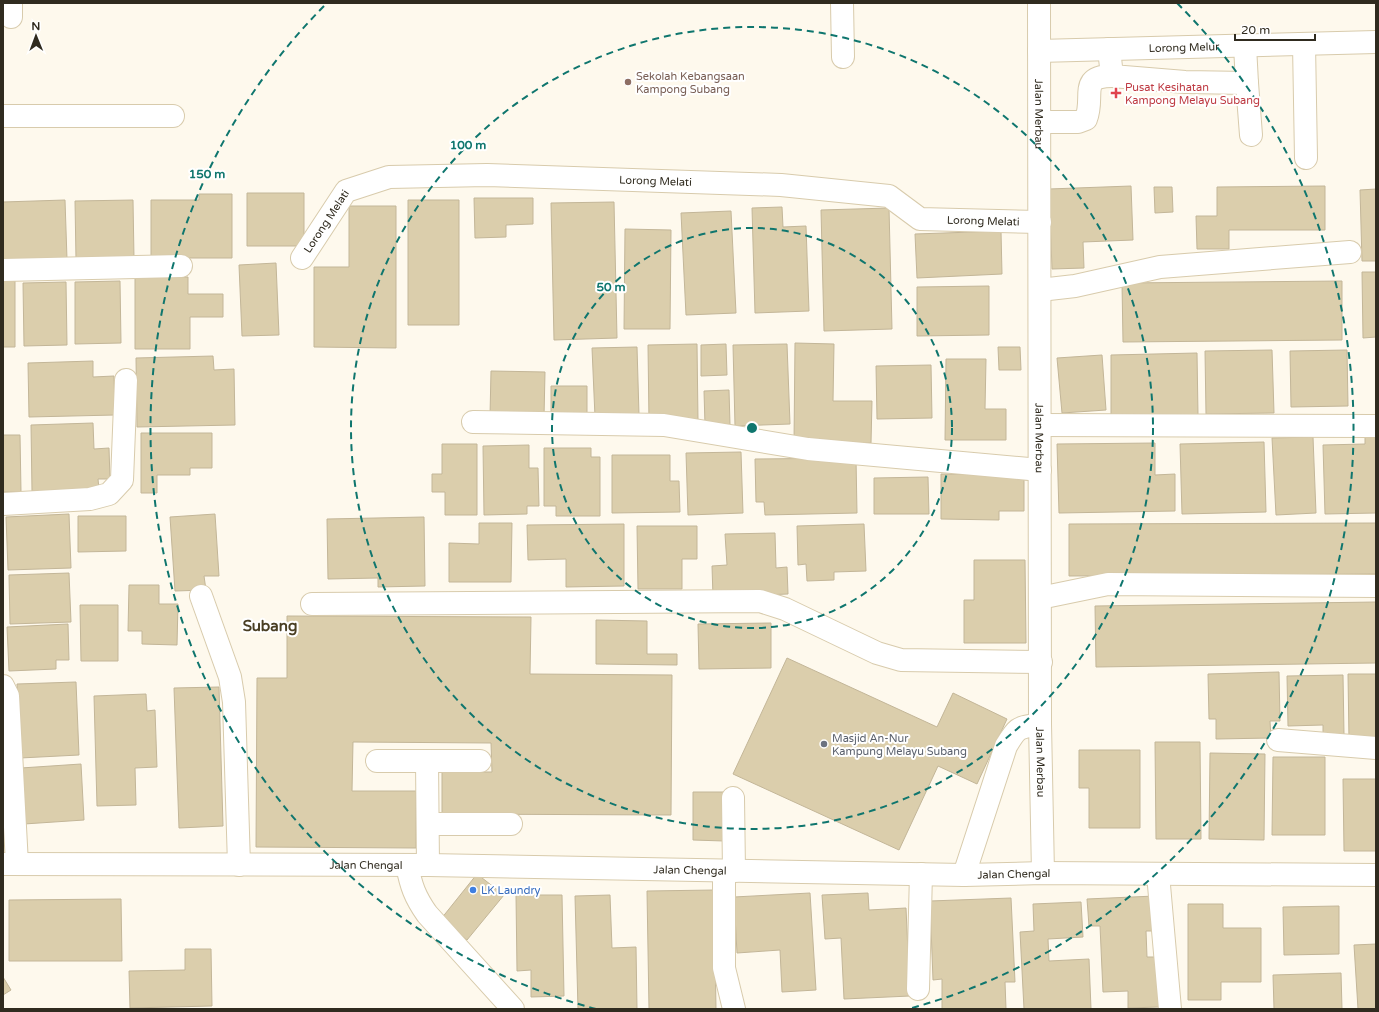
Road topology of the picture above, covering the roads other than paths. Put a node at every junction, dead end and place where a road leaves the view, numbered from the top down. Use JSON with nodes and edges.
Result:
{"nodes":[{"id":1,"x":842,"y":3,"type":"edge"},
{"id":2,"x":1039,"y":3,"type":"edge"},
{"id":3,"x":1376,"y":42,"type":"edge"},
{"id":4,"x":1304,"y":44,"type":"junction"},
{"id":5,"x":1245,"y":46,"type":"junction"},
{"id":6,"x":1109,"y":49,"type":"junction"},
{"id":7,"x":1039,"y":51,"type":"junction"},
{"id":8,"x":843,"y":57,"type":"dead end"},
{"id":9,"x":1112,"y":76,"type":"junction"},
{"id":10,"x":1247,"y":83,"type":"junction"},
{"id":11,"x":3,"y":116,"type":"edge"},
{"id":12,"x":173,"y":116,"type":"dead end"},
{"id":13,"x":1040,"y":122,"type":"junction"},
{"id":14,"x":1251,"y":135,"type":"dead end"},
{"id":15,"x":1306,"y":158,"type":"dead end"},
{"id":16,"x":1040,"y":222,"type":"junction"},
{"id":17,"x":1350,"y":252,"type":"dead end"},
{"id":18,"x":302,"y":258,"type":"dead end"},
{"id":19,"x":181,"y":266,"type":"dead end"},
{"id":20,"x":3,"y":270,"type":"edge"},
{"id":21,"x":1040,"y":290,"type":"junction"},
{"id":22,"x":126,"y":380,"type":"dead end"},
{"id":23,"x":473,"y":422,"type":"dead end"},
{"id":24,"x":1040,"y":425,"type":"junction"},
{"id":25,"x":1376,"y":426,"type":"edge"},
{"id":26,"x":1040,"y":470,"type":"junction"},
{"id":27,"x":3,"y":504,"type":"edge"},
{"id":28,"x":1376,"y":586,"type":"edge"},
{"id":29,"x":201,"y":596,"type":"dead end"},
{"id":30,"x":1040,"y":598,"type":"junction"},
{"id":31,"x":312,"y":604,"type":"dead end"},
{"id":32,"x":1041,"y":662,"type":"junction"},
{"id":33,"x":3,"y":686,"type":"edge"},
{"id":34,"x":1040,"y":724,"type":"junction"},
{"id":35,"x":1278,"y":740,"type":"dead end"},
{"id":36,"x":1376,"y":748,"type":"edge"},
{"id":37,"x":377,"y":761,"type":"dead end"},
{"id":38,"x":427,"y":761,"type":"junction"},
{"id":39,"x":480,"y":761,"type":"dead end"},
{"id":40,"x":733,"y":798,"type":"dead end"},
{"id":41,"x":428,"y":824,"type":"junction"},
{"id":42,"x":511,"y":824,"type":"dead end"},
{"id":43,"x":10,"y":864,"type":"edge"},
{"id":44,"x":239,"y":865,"type":"junction"},
{"id":45,"x":418,"y":865,"type":"junction"},
{"id":46,"x":729,"y":871,"type":"junction"},
{"id":47,"x":1044,"y":873,"type":"junction"},
{"id":48,"x":921,"y":874,"type":"junction"},
{"id":49,"x":964,"y":874,"type":"junction"},
{"id":50,"x":1158,"y":874,"type":"junction"},
{"id":51,"x":1376,"y":875,"type":"edge"},
{"id":52,"x":918,"y":989,"type":"dead end"},
{"id":53,"x":513,"y":1009,"type":"edge"},
{"id":54,"x":734,"y":1009,"type":"edge"},
{"id":55,"x":1170,"y":1009,"type":"edge"}],
"edges":[{"from":1,"to":8,"type":"street"},
{"from":2,"to":7,"type":"street","name":"Jalan Merbau"},
{"from":3,"to":4,"type":"street","name":"Lorong Melur"},
{"from":4,"to":5,"type":"street","name":"Lorong Melur"},
{"from":4,"to":15,"type":"street"},
{"from":5,"to":6,"type":"street","name":"Lorong Melur"},
{"from":5,"to":10,"type":"street"},
{"from":6,"to":7,"type":"street","name":"Lorong Melur"},
{"from":6,"to":9,"type":"street"},
{"from":7,"to":13,"type":"street","name":"Jalan Merbau"},
{"from":9,"to":10,"type":"street"},
{"from":9,"to":13,"type":"street"},
{"from":10,"to":14,"type":"street"},
{"from":11,"to":12,"type":"street"},
{"from":13,"to":16,"type":"street","name":"Jalan Merbau"},
{"from":16,"to":18,"type":"street","name":"Lorong Melati"},
{"from":16,"to":21,"type":"street","name":"Jalan Merbau"},
{"from":17,"to":21,"type":"street"},
{"from":19,"to":20,"type":"street"},
{"from":21,"to":24,"type":"street","name":"Jalan Merbau"},
{"from":22,"to":27,"type":"street"},
{"from":23,"to":26,"type":"street"},
{"from":24,"to":25,"type":"street"},
{"from":24,"to":26,"type":"street","name":"Jalan Merbau"},
{"from":26,"to":30,"type":"street","name":"Jalan Merbau"},
{"from":28,"to":30,"type":"street"},
{"from":29,"to":44,"type":"street"},
{"from":30,"to":32,"type":"street","name":"Jalan Merbau"},
{"from":31,"to":32,"type":"street"},
{"from":32,"to":34,"type":"street","name":"Jalan Merbau"},
{"from":33,"to":43,"type":"street"},
{"from":34,"to":47,"type":"street","name":"Jalan Merbau"},
{"from":34,"to":49,"type":"street"},
{"from":35,"to":36,"type":"street"},
{"from":37,"to":38,"type":"street"},
{"from":38,"to":39,"type":"street"},
{"from":38,"to":41,"type":"street"},
{"from":40,"to":46,"type":"street"},
{"from":41,"to":42,"type":"street"},
{"from":41,"to":45,"type":"street"},
{"from":43,"to":44,"type":"street","name":"Jalan Chengal"},
{"from":44,"to":45,"type":"street","name":"Jalan Chengal"},
{"from":45,"to":46,"type":"street","name":"Jalan Chengal"},
{"from":45,"to":53,"type":"street"},
{"from":46,"to":48,"type":"street","name":"Jalan Chengal"},
{"from":46,"to":54,"type":"street"},
{"from":47,"to":49,"type":"street","name":"Jalan Chengal"},
{"from":47,"to":50,"type":"street","name":"Jalan Chengal"},
{"from":48,"to":49,"type":"street","name":"Jalan Chengal"},
{"from":48,"to":52,"type":"street"},
{"from":50,"to":51,"type":"street","name":"Jalan Chengal"},
{"from":50,"to":55,"type":"street"}]}
